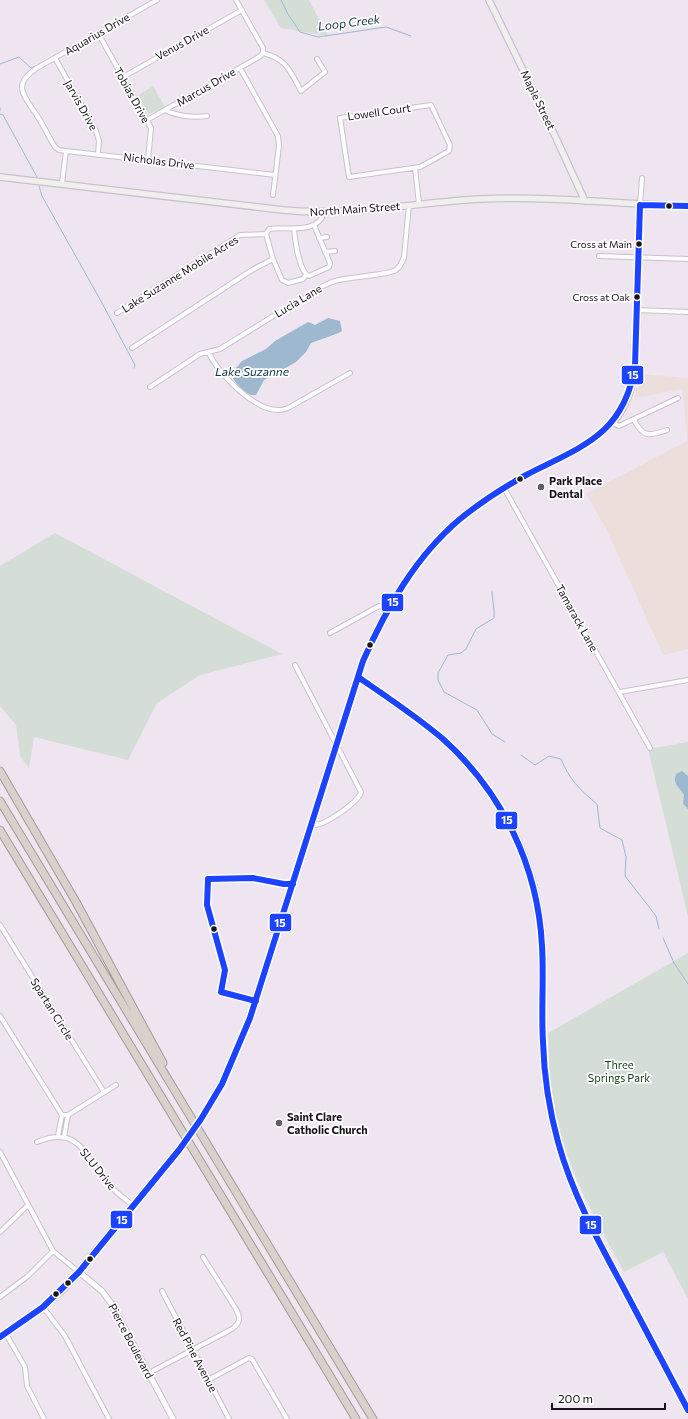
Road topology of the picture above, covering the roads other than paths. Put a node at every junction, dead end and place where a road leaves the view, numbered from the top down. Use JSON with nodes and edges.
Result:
{"nodes":[{"id":1,"x":157,"y":0,"type":"edge"},
{"id":2,"x":236,"y":0,"type":"edge"},
{"id":3,"x":489,"y":0,"type":"edge"},
{"id":4,"x":242,"y":10,"type":"junction"},
{"id":5,"x":98,"y":33,"type":"junction"},
{"id":6,"x":263,"y":52,"type":"junction"},
{"id":7,"x":55,"y":58,"type":"junction"},
{"id":8,"x":317,"y":59,"type":"dead end"},
{"id":9,"x":240,"y":68,"type":"junction"},
{"id":10,"x":123,"y":77,"type":"junction"},
{"id":11,"x":165,"y":110,"type":"junction"},
{"id":12,"x":207,"y":116,"type":"dead end"},
{"id":13,"x":147,"y":120,"type":"junction"},
{"id":14,"x":50,"y":138,"type":"joint"},
{"id":15,"x":66,"y":151,"type":"junction"},
{"id":16,"x":98,"y":154,"type":"junction"},
{"id":17,"x":148,"y":160,"type":"junction"},
{"id":18,"x":415,"y":168,"type":"junction"},
{"id":19,"x":275,"y":175,"type":"junction"},
{"id":20,"x":0,"y":177,"type":"edge"},
{"id":21,"x":642,"y":178,"type":"dead end"},
{"id":22,"x":62,"y":184,"type":"junction"},
{"id":23,"x":273,"y":195,"type":"dead end"},
{"id":24,"x":585,"y":201,"type":"junction"},
{"id":25,"x":419,"y":204,"type":"junction"},
{"id":26,"x":409,"y":205,"type":"junction"},
{"id":27,"x":640,"y":205,"type":"junction"},
{"id":28,"x":688,"y":206,"type":"edge"},
{"id":29,"x":324,"y":213,"type":"junction"},
{"id":30,"x":314,"y":225,"type":"junction"},
{"id":31,"x":294,"y":229,"type":"junction"},
{"id":32,"x":266,"y":234,"type":"junction"},
{"id":33,"x":327,"y":237,"type":"dead end"},
{"id":34,"x":319,"y":238,"type":"junction"},
{"id":35,"x":335,"y":251,"type":"dead end"},
{"id":36,"x":325,"y":252,"type":"junction"},
{"id":37,"x":599,"y":256,"type":"dead end"},
{"id":38,"x":638,"y":258,"type":"junction"},
{"id":39,"x":273,"y":259,"type":"junction"},
{"id":40,"x":688,"y":259,"type":"edge"},
{"id":41,"x":329,"y":267,"type":"junction"},
{"id":42,"x":335,"y":270,"type":"dead end"},
{"id":43,"x":306,"y":275,"type":"junction"},
{"id":44,"x":636,"y":310,"type":"junction"},
{"id":45,"x":688,"y":312,"type":"edge"},
{"id":46,"x":117,"y":313,"type":"dead end"},
{"id":47,"x":132,"y":348,"type":"dead end"},
{"id":48,"x":209,"y":353,"type":"junction"},
{"id":49,"x":350,"y":373,"type":"dead end"},
{"id":50,"x":150,"y":387,"type":"dead end"},
{"id":51,"x":678,"y":398,"type":"dead end"},
{"id":52,"x":634,"y":420,"type":"junction"},
{"id":53,"x":612,"y":423,"type":"junction"},
{"id":54,"x":667,"y":430,"type":"dead end"},
{"id":55,"x":504,"y":488,"type":"junction"},
{"id":56,"x":388,"y":609,"type":"junction"},
{"id":57,"x":330,"y":633,"type":"dead end"},
{"id":58,"x":295,"y":664,"type":"dead end"},
{"id":59,"x":358,"y":677,"type":"junction"},
{"id":60,"x":688,"y":680,"type":"edge"},
{"id":61,"x":620,"y":692,"type":"junction"},
{"id":62,"x":337,"y":744,"type":"junction"},
{"id":63,"x":650,"y":748,"type":"dead end"},
{"id":64,"x":0,"y":771,"type":"edge"},
{"id":65,"x":0,"y":801,"type":"edge"},
{"id":66,"x":312,"y":825,"type":"junction"},
{"id":67,"x":0,"y":830,"type":"edge"},
{"id":68,"x":0,"y":925,"type":"edge"},
{"id":69,"x":0,"y":1016,"type":"edge"},
{"id":70,"x":116,"y":1085,"type":"dead end"},
{"id":71,"x":104,"y":1092,"type":"junction"},
{"id":72,"x":180,"y":1099,"type":"junction"},
{"id":73,"x":68,"y":1115,"type":"junction"},
{"id":74,"x":62,"y":1116,"type":"junction"},
{"id":75,"x":58,"y":1136,"type":"junction"},
{"id":76,"x":64,"y":1137,"type":"junction"},
{"id":77,"x":37,"y":1142,"type":"dead end"},
{"id":78,"x":0,"y":1152,"type":"edge"},
{"id":79,"x":2,"y":1160,"type":"edge"},
{"id":80,"x":28,"y":1205,"type":"junction"},
{"id":81,"x":134,"y":1206,"type":"junction"},
{"id":82,"x":0,"y":1232,"type":"edge"},
{"id":83,"x":54,"y":1251,"type":"junction"},
{"id":84,"x":203,"y":1257,"type":"dead end"},
{"id":85,"x":80,"y":1272,"type":"junction"},
{"id":86,"x":162,"y":1291,"type":"dead end"},
{"id":87,"x":0,"y":1297,"type":"edge"},
{"id":88,"x":44,"y":1307,"type":"junction"},
{"id":89,"x":6,"y":1334,"type":"junction"},
{"id":90,"x":0,"y":1338,"type":"edge"},
{"id":91,"x":192,"y":1349,"type":"junction"},
{"id":92,"x":149,"y":1373,"type":"junction"},
{"id":93,"x":208,"y":1380,"type":"junction"},
{"id":94,"x":688,"y":1410,"type":"edge"},
{"id":95,"x":44,"y":1419,"type":"edge"},
{"id":96,"x":109,"y":1419,"type":"edge"},
{"id":97,"x":173,"y":1419,"type":"edge"},
{"id":98,"x":229,"y":1419,"type":"edge"},
{"id":99,"x":287,"y":1419,"type":"edge"},
{"id":100,"x":356,"y":1419,"type":"edge"},
{"id":101,"x":373,"y":1419,"type":"edge"}],
"edges":[{"from":1,"to":5,"type":"street","name":"Aquarius Drive"},
{"from":2,"to":4,"type":"street"},
{"from":3,"to":24,"type":"main road","name":"Maple Street"},
{"from":4,"to":6,"type":"street"},
{"from":4,"to":10,"type":"street","name":"Venus Drive"},
{"from":5,"to":7,"type":"street","name":"Aquarius Drive"},
{"from":5,"to":10,"type":"street","name":"Tobias Drive"},
{"from":6,"to":8,"type":"street"},
{"from":6,"to":9,"type":"street","name":"Marcus Drive"},
{"from":7,"to":14,"type":"street","name":"Aquarius Drive"},
{"from":7,"to":16,"type":"street","name":"Jarvis Drive"},
{"from":9,"to":11,"type":"street","name":"Marcus Drive"},
{"from":9,"to":19,"type":"street"},
{"from":10,"to":13,"type":"street","name":"Tobias Drive"},
{"from":11,"to":12,"type":"street"},
{"from":11,"to":13,"type":"street","name":"Marcus Drive"},
{"from":13,"to":17,"type":"street","name":"Tobias Drive"},
{"from":14,"to":15,"type":"street","name":"Nicholas Drive"},
{"from":15,"to":16,"type":"street","name":"Nicholas Drive"},
{"from":15,"to":22,"type":"street"},
{"from":16,"to":17,"type":"street","name":"Nicholas Drive"},
{"from":17,"to":19,"type":"street","name":"Nicholas Drive"},
{"from":18,"to":18,"type":"street","name":"Lowell Court"},
{"from":18,"to":25,"type":"street"},
{"from":19,"to":23,"type":"street"},
{"from":20,"to":22,"type":"main road","name":"North Main Street"},
{"from":21,"to":27,"type":"street"},
{"from":22,"to":29,"type":"main road","name":"North Main Street"},
{"from":24,"to":25,"type":"main road","name":"North Main Street"},
{"from":24,"to":27,"type":"main road","name":"North Main Street"},
{"from":25,"to":26,"type":"main road","name":"North Main Street"},
{"from":26,"to":29,"type":"main road","name":"North Main Street"},
{"from":26,"to":48,"type":"street","name":"Lucia Lane"},
{"from":27,"to":28,"type":"main road","name":"North Main Street"},
{"from":27,"to":38,"type":"main road"},
{"from":29,"to":30,"type":"street"},
{"from":30,"to":31,"type":"street","name":"Lake Suzanne Mobile Acres"},
{"from":30,"to":34,"type":"street"},
{"from":31,"to":32,"type":"street","name":"Lake Suzanne Mobile Acres"},
{"from":31,"to":43,"type":"street"},
{"from":32,"to":39,"type":"street"},
{"from":32,"to":46,"type":"street","name":"Lake Suzanne Mobile Acres"},
{"from":33,"to":34,"type":"street"},
{"from":34,"to":36,"type":"street"},
{"from":35,"to":36,"type":"street"},
{"from":36,"to":41,"type":"street"},
{"from":37,"to":38,"type":"street"},
{"from":38,"to":40,"type":"street"},
{"from":38,"to":44,"type":"main road"},
{"from":39,"to":43,"type":"street"},
{"from":39,"to":47,"type":"street"},
{"from":41,"to":42,"type":"street"},
{"from":41,"to":43,"type":"street"},
{"from":44,"to":45,"type":"street"},
{"from":44,"to":53,"type":"main road"},
{"from":48,"to":49,"type":"street"},
{"from":48,"to":50,"type":"street","name":"Lucia Lane"},
{"from":51,"to":52,"type":"street"},
{"from":52,"to":53,"type":"street"},
{"from":52,"to":54,"type":"street"},
{"from":53,"to":55,"type":"main road"},
{"from":55,"to":56,"type":"main road"},
{"from":55,"to":61,"type":"street","name":"Tamarack Lane"},
{"from":56,"to":57,"type":"street"},
{"from":56,"to":59,"type":"main road"},
{"from":58,"to":62,"type":"street"},
{"from":59,"to":62,"type":"main road"},
{"from":59,"to":94,"type":"main road"},
{"from":60,"to":61,"type":"street"},
{"from":61,"to":63,"type":"street","name":"Tamarack Lane"},
{"from":62,"to":66,"type":"main road"},
{"from":62,"to":66,"type":"street"},
{"from":64,"to":72,"type":"highway"},
{"from":65,"to":72,"type":"highway"},
{"from":66,"to":81,"type":"main road","bridge":true},
{"from":67,"to":100,"type":"highway"},
{"from":68,"to":71,"type":"street","name":"Spartan Circle"},
{"from":69,"to":74,"type":"street"},
{"from":70,"to":71,"type":"street"},
{"from":71,"to":73,"type":"street"},
{"from":72,"to":101,"type":"highway"},
{"from":73,"to":74,"type":"street"},
{"from":73,"to":76,"type":"street"},
{"from":74,"to":75,"type":"street"},
{"from":75,"to":76,"type":"street","name":"SLU Drive"},
{"from":75,"to":77,"type":"street","name":"SLU Drive"},
{"from":76,"to":81,"type":"street","name":"SLU Drive"},
{"from":78,"to":79,"type":"street"},
{"from":79,"to":80,"type":"street"},
{"from":80,"to":82,"type":"street"},
{"from":80,"to":83,"type":"street"},
{"from":81,"to":85,"type":"main road"},
{"from":83,"to":85,"type":"street"},
{"from":83,"to":87,"type":"street"},
{"from":84,"to":91,"type":"street"},
{"from":85,"to":88,"type":"main road"},
{"from":85,"to":92,"type":"street","name":"Pierce Boulevard"},
{"from":86,"to":91,"type":"street","name":"Red Pine Avenue"},
{"from":88,"to":89,"type":"main road"},
{"from":88,"to":96,"type":"street"},
{"from":89,"to":90,"type":"main road"},
{"from":89,"to":95,"type":"street"},
{"from":91,"to":92,"type":"street"},
{"from":91,"to":93,"type":"street","name":"Red Pine Avenue"},
{"from":92,"to":97,"type":"street","name":"Pierce Boulevard"},
{"from":93,"to":98,"type":"street","name":"Red Pine Avenue"},
{"from":93,"to":99,"type":"street"}]}
